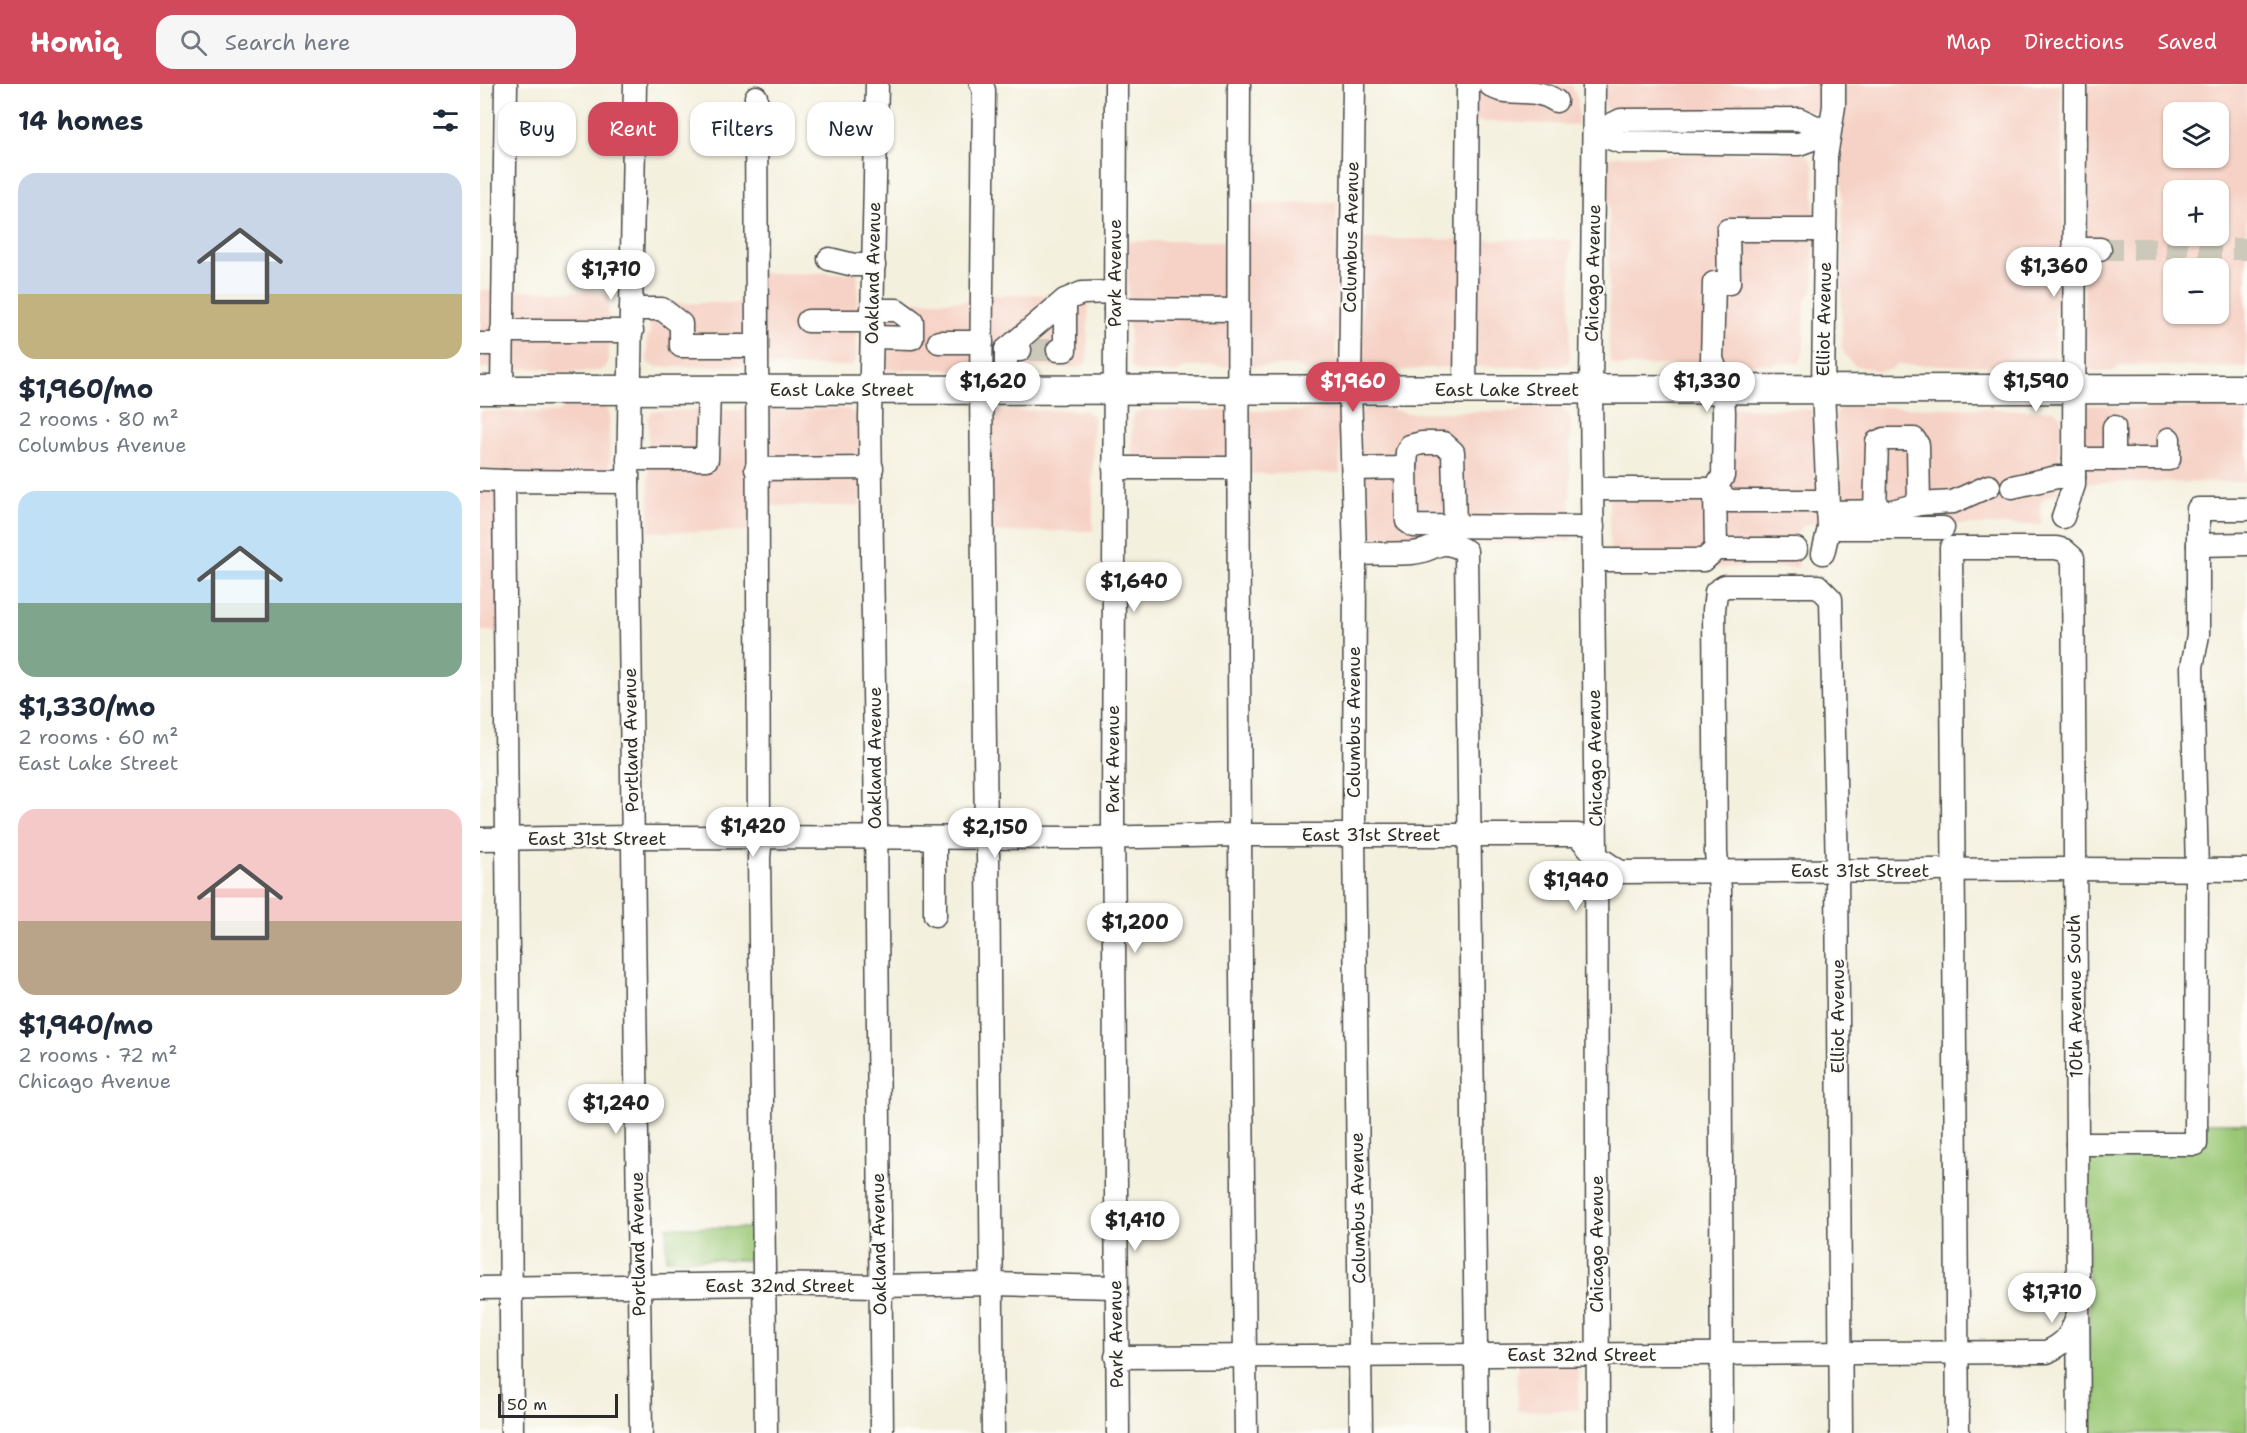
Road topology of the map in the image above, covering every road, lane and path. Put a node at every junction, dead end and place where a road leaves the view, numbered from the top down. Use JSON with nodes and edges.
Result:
{"nodes":[{"id":1,"x":506,"y":84,"type":"edge"},
{"id":2,"x":635,"y":84,"type":"edge"},
{"id":3,"x":877,"y":84,"type":"edge"},
{"id":4,"x":981,"y":84,"type":"edge"},
{"id":5,"x":1116,"y":84,"type":"edge"},
{"id":6,"x":1239,"y":84,"type":"edge"},
{"id":7,"x":1354,"y":84,"type":"edge"},
{"id":8,"x":1468,"y":84,"type":"edge"},
{"id":9,"x":1489,"y":84,"type":"edge"},
{"id":10,"x":1594,"y":84,"type":"edge"},
{"id":11,"x":1834,"y":84,"type":"edge"},
{"id":12,"x":2075,"y":84,"type":"edge"},
{"id":13,"x":756,"y":97,"type":"dead end"},
{"id":14,"x":1556,"y":101,"type":"dead end"},
{"id":15,"x":1594,"y":133,"type":"junction"},
{"id":16,"x":1829,"y":133,"type":"junction"},
{"id":17,"x":1825,"y":230,"type":"junction"},
{"id":18,"x":2074,"y":249,"type":"junction"},
{"id":19,"x":2100,"y":249,"type":"tunnel mouth"},
{"id":20,"x":829,"y":259,"type":"dead end"},
{"id":21,"x":874,"y":266,"type":"junction"},
{"id":22,"x":1065,"y":300,"type":"junction"},
{"id":23,"x":1115,"y":301,"type":"junction"},
{"id":24,"x":1238,"y":310,"type":"junction"},
{"id":25,"x":632,"y":320,"type":"junction"},
{"id":26,"x":808,"y":321,"type":"dead end"},
{"id":27,"x":872,"y":323,"type":"junction"},
{"id":28,"x":495,"y":340,"type":"edge"},
{"id":29,"x":939,"y":342,"type":"dead end"},
{"id":30,"x":982,"y":342,"type":"junction"},
{"id":31,"x":1040,"y":342,"type":"junction"},
{"id":32,"x":748,"y":346,"type":"junction"},
{"id":33,"x":993,"y":389,"type":"junction"},
{"id":34,"x":1350,"y":389,"type":"junction"},
{"id":35,"x":2247,"y":389,"type":"edge"},
{"id":36,"x":491,"y":390,"type":"edge"},
{"id":37,"x":629,"y":390,"type":"junction"},
{"id":38,"x":709,"y":390,"type":"junction"},
{"id":39,"x":748,"y":390,"type":"junction"},
{"id":40,"x":872,"y":390,"type":"junction"},
{"id":41,"x":1115,"y":390,"type":"junction"},
{"id":42,"x":1238,"y":390,"type":"junction"},
{"id":43,"x":1465,"y":390,"type":"junction"},
{"id":44,"x":1592,"y":390,"type":"junction"},
{"id":45,"x":1723,"y":390,"type":"junction"},
{"id":46,"x":1823,"y":390,"type":"junction"},
{"id":47,"x":2074,"y":390,"type":"junction"},
{"id":48,"x":2114,"y":427,"type":"dead end"},
{"id":49,"x":2169,"y":440,"type":"dead end"},
{"id":50,"x":628,"y":459,"type":"junction"},
{"id":51,"x":2114,"y":459,"type":"junction"},
{"id":52,"x":1406,"y":466,"type":"junction"},
{"id":53,"x":872,"y":468,"type":"junction"},
{"id":54,"x":1114,"y":468,"type":"junction"},
{"id":55,"x":1238,"y":468,"type":"junction"},
{"id":56,"x":2074,"y":468,"type":"junction"},
{"id":57,"x":756,"y":469,"type":"junction"},
{"id":58,"x":1353,"y":469,"type":"junction"},
{"id":59,"x":480,"y":480,"type":"edge"},
{"id":60,"x":504,"y":481,"type":"junction"},
{"id":61,"x":628,"y":482,"type":"junction"},
{"id":62,"x":1989,"y":486,"type":"dead end"},
{"id":63,"x":2012,"y":487,"type":"dead end"},
{"id":64,"x":1593,"y":489,"type":"junction"},
{"id":65,"x":1715,"y":489,"type":"junction"},
{"id":66,"x":1919,"y":504,"type":"junction"},
{"id":67,"x":2247,"y":509,"type":"edge"},
{"id":68,"x":1875,"y":512,"type":"junction"},
{"id":69,"x":1828,"y":514,"type":"junction"},
{"id":70,"x":2063,"y":517,"type":"dead end"},
{"id":71,"x":1455,"y":526,"type":"junction"},
{"id":72,"x":1593,"y":527,"type":"junction"},
{"id":73,"x":1943,"y":528,"type":"dead end"},
{"id":74,"x":2247,"y":544,"type":"edge"},
{"id":75,"x":2198,"y":545,"type":"junction"},
{"id":76,"x":1716,"y":549,"type":"junction"},
{"id":77,"x":1796,"y":549,"type":"dead end"},
{"id":78,"x":1823,"y":553,"type":"dead end"},
{"id":79,"x":1355,"y":554,"type":"junction"},
{"id":80,"x":1593,"y":560,"type":"junction"},
{"id":81,"x":1239,"y":836,"type":"junction"},
{"id":82,"x":1354,"y":836,"type":"junction"},
{"id":83,"x":1469,"y":836,"type":"junction"},
{"id":84,"x":632,"y":837,"type":"junction"},
{"id":85,"x":761,"y":838,"type":"junction"},
{"id":86,"x":875,"y":838,"type":"junction"},
{"id":87,"x":935,"y":838,"type":"junction"},
{"id":88,"x":986,"y":838,"type":"junction"},
{"id":89,"x":1114,"y":838,"type":"junction"},
{"id":90,"x":480,"y":839,"type":"edge"},
{"id":91,"x":506,"y":839,"type":"junction"},
{"id":92,"x":1596,"y":856,"type":"junction"},
{"id":93,"x":2074,"y":869,"type":"junction"},
{"id":94,"x":2198,"y":870,"type":"junction"},
{"id":95,"x":2247,"y":870,"type":"edge"},
{"id":96,"x":1837,"y":871,"type":"junction"},
{"id":97,"x":1954,"y":871,"type":"junction"},
{"id":98,"x":1717,"y":872,"type":"junction"},
{"id":99,"x":935,"y":915,"type":"dead end"},
{"id":100,"x":2077,"y":1144,"type":"junction"},
{"id":101,"x":763,"y":1284,"type":"junction"},
{"id":102,"x":991,"y":1284,"type":"junction"},
{"id":103,"x":879,"y":1286,"type":"junction"},
{"id":104,"x":638,"y":1287,"type":"junction"},
{"id":105,"x":1115,"y":1287,"type":"junction"},
{"id":106,"x":480,"y":1288,"type":"edge"},
{"id":107,"x":510,"y":1288,"type":"junction"},
{"id":108,"x":2077,"y":1315,"type":"junction"},
{"id":109,"x":1957,"y":1352,"type":"junction"},
{"id":110,"x":2047,"y":1352,"type":"junction"},
{"id":111,"x":1840,"y":1353,"type":"junction"},
{"id":112,"x":1597,"y":1354,"type":"junction"},
{"id":113,"x":1721,"y":1354,"type":"junction"},
{"id":114,"x":1476,"y":1355,"type":"junction"},
{"id":115,"x":1245,"y":1356,"type":"junction"},
{"id":116,"x":1360,"y":1356,"type":"junction"},
{"id":117,"x":1116,"y":1357,"type":"junction"},
{"id":118,"x":2078,"y":1373,"type":"junction"},
{"id":119,"x":512,"y":1433,"type":"edge"},
{"id":120,"x":641,"y":1433,"type":"edge"},
{"id":121,"x":766,"y":1433,"type":"edge"},
{"id":122,"x":882,"y":1433,"type":"edge"},
{"id":123,"x":993,"y":1433,"type":"edge"},
{"id":124,"x":1118,"y":1433,"type":"edge"},
{"id":125,"x":1246,"y":1433,"type":"edge"},
{"id":126,"x":1361,"y":1433,"type":"edge"},
{"id":127,"x":1477,"y":1433,"type":"edge"},
{"id":128,"x":1598,"y":1433,"type":"edge"},
{"id":129,"x":1722,"y":1433,"type":"edge"},
{"id":130,"x":1841,"y":1433,"type":"edge"},
{"id":131,"x":1958,"y":1433,"type":"edge"},
{"id":132,"x":2079,"y":1433,"type":"edge"}],
"edges":[{"from":1,"to":28,"type":"street"},
{"from":2,"to":25,"type":"street","name":"Portland Avenue"},
{"from":3,"to":21,"type":"street","name":"Oakland Avenue"},
{"from":4,"to":30,"type":"street"},
{"from":5,"to":23,"type":"street","name":"Park Avenue"},
{"from":6,"to":24,"type":"street"},
{"from":7,"to":34,"type":"street","name":"Columbus Avenue"},
{"from":8,"to":43,"type":"street"},
{"from":9,"to":14,"type":"street"},
{"from":10,"to":15,"type":"street","name":"Chicago Avenue"},
{"from":11,"to":16,"type":"street","name":"Elliot Avenue"},
{"from":12,"to":18,"type":"street"},
{"from":13,"to":32,"type":"street"},
{"from":15,"to":16,"type":"street"},
{"from":15,"to":44,"type":"street","name":"Chicago Avenue"},
{"from":16,"to":17,"type":"street","name":"Elliot Avenue"},
{"from":17,"to":45,"type":"street"},
{"from":17,"to":46,"type":"street","name":"Elliot Avenue"},
{"from":18,"to":19,"type":"street"},
{"from":18,"to":47,"type":"street"},
{"from":20,"to":21,"type":"street"},
{"from":21,"to":27,"type":"street","name":"Oakland Avenue"},
{"from":22,"to":23,"type":"street"},
{"from":22,"to":31,"type":"street"},
{"from":22,"to":31,"type":"street"},
{"from":23,"to":24,"type":"street"},
{"from":23,"to":41,"type":"street","name":"Park Avenue"},
{"from":24,"to":42,"type":"street"},
{"from":25,"to":28,"type":"street"},
{"from":25,"to":32,"type":"street"},
{"from":25,"to":37,"type":"street","name":"Portland Avenue"},
{"from":26,"to":27,"type":"street"},
{"from":27,"to":40,"type":"street","name":"Oakland Avenue"},
{"from":28,"to":36,"type":"street"},
{"from":29,"to":30,"type":"street"},
{"from":30,"to":33,"type":"street"},
{"from":31,"to":33,"type":"street"},
{"from":32,"to":39,"type":"street"},
{"from":33,"to":40,"type":"main road","name":"East Lake Street"},
{"from":33,"to":41,"type":"main road","name":"East Lake Street"},
{"from":33,"to":88,"type":"street"},
{"from":34,"to":42,"type":"main road","name":"East Lake Street"},
{"from":34,"to":43,"type":"main road","name":"East Lake Street"},
{"from":34,"to":58,"type":"street","name":"Columbus Avenue"},
{"from":35,"to":47,"type":"main road","name":"East Lake Street"},
{"from":36,"to":37,"type":"main road","name":"East Lake Street"},
{"from":37,"to":38,"type":"main road","name":"East Lake Street"},
{"from":37,"to":50,"type":"street","name":"Portland Avenue"},
{"from":38,"to":39,"type":"main road","name":"East Lake Street"},
{"from":38,"to":50,"type":"street"},
{"from":39,"to":40,"type":"main road","name":"East Lake Street"},
{"from":39,"to":57,"type":"street"},
{"from":40,"to":53,"type":"street","name":"Oakland Avenue"},
{"from":41,"to":42,"type":"main road","name":"East Lake Street"},
{"from":41,"to":54,"type":"street","name":"Park Avenue"},
{"from":42,"to":55,"type":"street"},
{"from":43,"to":44,"type":"main road","name":"East Lake Street"},
{"from":44,"to":45,"type":"main road","name":"East Lake Street"},
{"from":44,"to":64,"type":"street","name":"Chicago Avenue"},
{"from":45,"to":46,"type":"main road","name":"East Lake Street"},
{"from":45,"to":65,"type":"street"},
{"from":46,"to":47,"type":"main road","name":"East Lake Street"},
{"from":46,"to":69,"type":"street","name":"Elliot Avenue"},
{"from":47,"to":56,"type":"street"},
{"from":48,"to":51,"type":"street"},
{"from":49,"to":51,"type":"street"},
{"from":50,"to":61,"type":"street","name":"Portland Avenue"},
{"from":51,"to":56,"type":"street"},
{"from":52,"to":58,"type":"street"},
{"from":52,"to":71,"type":"street"},
{"from":52,"to":71,"type":"street"},
{"from":53,"to":57,"type":"street"},
{"from":53,"to":86,"type":"street","name":"Oakland Avenue"},
{"from":54,"to":55,"type":"street"},
{"from":54,"to":89,"type":"street","name":"Park Avenue"},
{"from":55,"to":81,"type":"street"},
{"from":56,"to":63,"type":"street"},
{"from":56,"to":70,"type":"street"},
{"from":57,"to":85,"type":"street"},
{"from":58,"to":79,"type":"street","name":"Columbus Avenue"},
{"from":59,"to":60,"type":"street"},
{"from":60,"to":61,"type":"street"},
{"from":60,"to":91,"type":"street"},
{"from":61,"to":84,"type":"street","name":"Portland Avenue"},
{"from":62,"to":66,"type":"street"},
{"from":64,"to":65,"type":"street"},
{"from":64,"to":72,"type":"street","name":"Chicago Avenue"},
{"from":65,"to":69,"type":"street"},
{"from":65,"to":76,"type":"street"},
{"from":66,"to":68,"type":"street"},
{"from":66,"to":68,"type":"street"},
{"from":67,"to":75,"type":"street"},
{"from":68,"to":69,"type":"street"},
{"from":69,"to":73,"type":"street"},
{"from":69,"to":78,"type":"street","name":"Elliot Avenue"},
{"from":71,"to":72,"type":"street"},
{"from":72,"to":80,"type":"street","name":"Chicago Avenue"},
{"from":74,"to":75,"type":"street"},
{"from":75,"to":94,"type":"street"},
{"from":76,"to":77,"type":"street"},
{"from":76,"to":80,"type":"street"},
{"from":79,"to":82,"type":"street","name":"Columbus Avenue"},
{"from":79,"to":83,"type":"street"},
{"from":80,"to":92,"type":"street","name":"Chicago Avenue"},
{"from":81,"to":82,"type":"street","name":"East 31st Street"},
{"from":81,"to":89,"type":"street","name":"East 31st Street"},
{"from":81,"to":115,"type":"street"},
{"from":82,"to":83,"type":"street","name":"East 31st Street"},
{"from":82,"to":116,"type":"street","name":"Columbus Avenue"},
{"from":83,"to":92,"type":"street","name":"East 31st Street"},
{"from":83,"to":114,"type":"street"},
{"from":84,"to":85,"type":"street","name":"East 31st Street"},
{"from":84,"to":91,"type":"street","name":"East 31st Street"},
{"from":84,"to":104,"type":"street","name":"Portland Avenue"},
{"from":85,"to":86,"type":"street","name":"East 31st Street"},
{"from":85,"to":101,"type":"street"},
{"from":86,"to":87,"type":"street","name":"East 31st Street"},
{"from":86,"to":103,"type":"street","name":"Oakland Avenue"},
{"from":87,"to":88,"type":"street","name":"East 31st Street"},
{"from":87,"to":99,"type":"street"},
{"from":88,"to":89,"type":"street","name":"East 31st Street"},
{"from":88,"to":102,"type":"street"},
{"from":89,"to":105,"type":"street","name":"Park Avenue"},
{"from":90,"to":91,"type":"street","name":"East 31st Street"},
{"from":91,"to":107,"type":"street"},
{"from":92,"to":98,"type":"street","name":"East 31st Street"},
{"from":92,"to":112,"type":"street","name":"Chicago Avenue"},
{"from":93,"to":94,"type":"street","name":"East 31st Street"},
{"from":93,"to":97,"type":"street","name":"East 31st Street"},
{"from":93,"to":97,"type":"street","name":"10th Avenue South"},
{"from":93,"to":100,"type":"street","name":"10th Avenue South"},
{"from":94,"to":95,"type":"street","name":"East 31st Street"},
{"from":94,"to":100,"type":"street"},
{"from":96,"to":97,"type":"street","name":"East 31st Street"},
{"from":96,"to":98,"type":"street","name":"East 31st Street"},
{"from":96,"to":98,"type":"street","name":"Elliot Avenue"},
{"from":96,"to":111,"type":"street","name":"Elliot Avenue"},
{"from":97,"to":109,"type":"street"},
{"from":98,"to":113,"type":"street"},
{"from":100,"to":108,"type":"street","name":"10th Avenue South"},
{"from":101,"to":103,"type":"street","name":"East 32nd Street"},
{"from":101,"to":104,"type":"street","name":"East 32nd Street"},
{"from":101,"to":121,"type":"street"},
{"from":102,"to":103,"type":"street","name":"East 32nd Street"},
{"from":102,"to":105,"type":"street","name":"East 32nd Street"},
{"from":102,"to":123,"type":"street"},
{"from":103,"to":122,"type":"street","name":"Oakland Avenue"},
{"from":104,"to":107,"type":"street","name":"East 32nd Street"},
{"from":104,"to":120,"type":"street","name":"Portland Avenue"},
{"from":105,"to":117,"type":"street","name":"Park Avenue"},
{"from":106,"to":107,"type":"street","name":"East 32nd Street"},
{"from":107,"to":119,"type":"street"},
{"from":108,"to":110,"type":"street"},
{"from":108,"to":118,"type":"street","name":"10th Avenue South"},
{"from":109,"to":110,"type":"street","name":"East 32nd Street"},
{"from":109,"to":111,"type":"street","name":"East 32nd Street"},
{"from":109,"to":131,"type":"street"},
{"from":110,"to":118,"type":"street"},
{"from":111,"to":113,"type":"street","name":"East 32nd Street"},
{"from":111,"to":130,"type":"street","name":"Elliot Avenue"},
{"from":112,"to":113,"type":"street","name":"East 32nd Street"},
{"from":112,"to":114,"type":"street","name":"East 32nd Street"},
{"from":112,"to":128,"type":"street","name":"Chicago Avenue"},
{"from":113,"to":129,"type":"street"},
{"from":114,"to":116,"type":"street","name":"East 32nd Street"},
{"from":114,"to":127,"type":"street"},
{"from":115,"to":116,"type":"street","name":"East 32nd Street"},
{"from":115,"to":117,"type":"street","name":"East 32nd Street"},
{"from":115,"to":125,"type":"street"},
{"from":116,"to":126,"type":"street","name":"Columbus Avenue"},
{"from":117,"to":124,"type":"street","name":"Park Avenue"},
{"from":118,"to":132,"type":"street","name":"10th Avenue South"}]}
